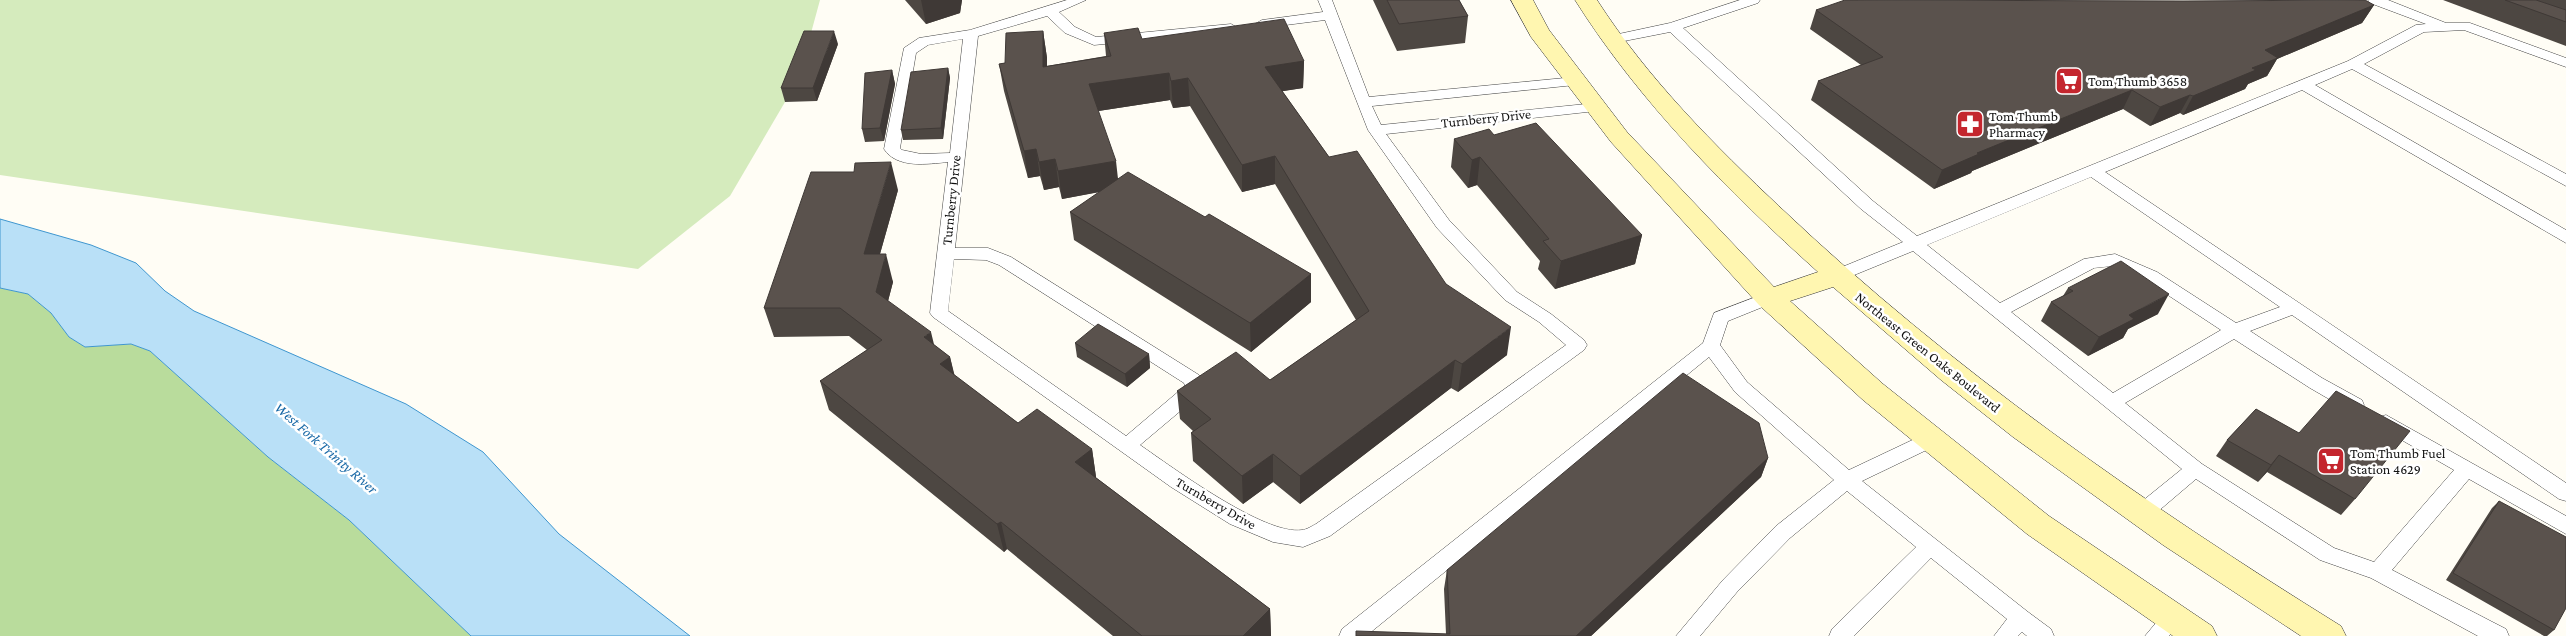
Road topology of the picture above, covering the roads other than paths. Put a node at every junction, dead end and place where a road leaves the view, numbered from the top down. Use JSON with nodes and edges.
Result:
{"nodes":[{"id":1,"x":1078,"y":0,"type":"edge"},
{"id":2,"x":1325,"y":0,"type":"edge"},
{"id":3,"x":1522,"y":0,"type":"edge"},
{"id":4,"x":1586,"y":0,"type":"edge"},
{"id":5,"x":1753,"y":0,"type":"edge"},
{"id":6,"x":2375,"y":0,"type":"edge"},
{"id":7,"x":1050,"y":11,"type":"junction"},
{"id":8,"x":1331,"y":15,"type":"junction"},
{"id":9,"x":1674,"y":27,"type":"junction"},
{"id":10,"x":2447,"y":27,"type":"junction"},
{"id":11,"x":971,"y":34,"type":"junction"},
{"id":12,"x":1614,"y":39,"type":"junction"},
{"id":13,"x":2566,"y":63,"type":"edge"},
{"id":14,"x":2353,"y":64,"type":"junction"},
{"id":15,"x":1575,"y":81,"type":"junction"},
{"id":16,"x":2304,"y":85,"type":"junction"},
{"id":17,"x":1363,"y":102,"type":"junction"},
{"id":18,"x":1596,"y":107,"type":"junction"},
{"id":19,"x":1376,"y":130,"type":"junction"},
{"id":20,"x":955,"y":157,"type":"junction"},
{"id":21,"x":2093,"y":171,"type":"junction"},
{"id":22,"x":2566,"y":181,"type":"edge"},
{"id":23,"x":2566,"y":237,"type":"edge"},
{"id":24,"x":1915,"y":244,"type":"junction"},
{"id":25,"x":945,"y":253,"type":"junction"},
{"id":26,"x":1836,"y":276,"type":"junction"},
{"id":27,"x":1769,"y":298,"type":"junction"},
{"id":28,"x":2294,"y":308,"type":"junction"},
{"id":29,"x":1998,"y":311,"type":"junction"},
{"id":30,"x":2235,"y":330,"type":"junction"},
{"id":31,"x":1711,"y":346,"type":"junction"},
{"id":32,"x":2112,"y":402,"type":"junction"},
{"id":33,"x":1930,"y":440,"type":"junction"},
{"id":34,"x":1126,"y":446,"type":"junction"},
{"id":35,"x":2467,"y":468,"type":"junction"},
{"id":36,"x":2195,"y":469,"type":"junction"},
{"id":37,"x":1847,"y":480,"type":"junction"},
{"id":38,"x":2562,"y":484,"type":"edge"},
{"id":39,"x":2142,"y":513,"type":"junction"},
{"id":40,"x":2566,"y":526,"type":"edge"},
{"id":41,"x":1930,"y":546,"type":"junction"},
{"id":42,"x":2378,"y":572,"type":"junction"},
{"id":43,"x":2021,"y":618,"type":"junction"},
{"id":44,"x":2164,"y":627,"type":"edge"},
{"id":45,"x":1350,"y":636,"type":"edge"},
{"id":46,"x":1687,"y":636,"type":"edge"},
{"id":47,"x":1840,"y":636,"type":"edge"},
{"id":48,"x":2005,"y":636,"type":"edge"},
{"id":49,"x":2043,"y":636,"type":"edge"},
{"id":50,"x":2200,"y":636,"type":"edge"},
{"id":51,"x":2329,"y":636,"type":"edge"},
{"id":52,"x":2498,"y":636,"type":"edge"}],
"edges":[{"from":1,"to":7,"type":"lane"},
{"from":2,"to":8,"type":"lane","name":"Turnberry Drive"},
{"from":3,"to":15,"type":"main road"},
{"from":4,"to":12,"type":"main road","name":"Northeast Green Oaks Boulevard"},
{"from":5,"to":9,"type":"lane"},
{"from":6,"to":10,"type":"lane"},
{"from":7,"to":8,"type":"lane"},
{"from":7,"to":11,"type":"lane"},
{"from":8,"to":17,"type":"lane","name":"Turnberry Drive"},
{"from":9,"to":12,"type":"lane"},
{"from":9,"to":24,"type":"lane"},
{"from":10,"to":13,"type":"lane"},
{"from":10,"to":14,"type":"lane"},
{"from":11,"to":20,"type":"lane","name":"Turnberry Drive"},
{"from":11,"to":20,"type":"lane"},
{"from":12,"to":26,"type":"main road","name":"Northeast Green Oaks Boulevard"},
{"from":14,"to":16,"type":"lane"},
{"from":14,"to":22,"type":"lane"},
{"from":15,"to":17,"type":"lane","name":"Turnberry Drive"},
{"from":15,"to":18,"type":"main road"},
{"from":16,"to":21,"type":"lane"},
{"from":16,"to":23,"type":"lane"},
{"from":17,"to":19,"type":"lane","name":"Turnberry Drive"},
{"from":18,"to":19,"type":"lane","name":"Turnberry Drive"},
{"from":18,"to":27,"type":"main road"},
{"from":19,"to":34,"type":"lane","name":"Turnberry Drive"},
{"from":20,"to":25,"type":"lane","name":"Turnberry Drive"},
{"from":21,"to":24,"type":"lane"},
{"from":21,"to":28,"type":"lane"},
{"from":24,"to":26,"type":"lane"},
{"from":24,"to":29,"type":"lane"},
{"from":25,"to":34,"type":"lane","name":"Turnberry Drive"},
{"from":25,"to":34,"type":"lane"},
{"from":26,"to":27,"type":"main road"},
{"from":26,"to":39,"type":"main road","name":"Northeast Green Oaks Boulevard"},
{"from":27,"to":31,"type":"lane"},
{"from":27,"to":33,"type":"main road"},
{"from":28,"to":30,"type":"lane"},
{"from":28,"to":38,"type":"lane"},
{"from":29,"to":30,"type":"lane"},
{"from":29,"to":32,"type":"lane"},
{"from":30,"to":32,"type":"lane"},
{"from":30,"to":35,"type":"lane"},
{"from":31,"to":37,"type":"lane"},
{"from":31,"to":45,"type":"lane"},
{"from":32,"to":36,"type":"lane"},
{"from":33,"to":37,"type":"lane"},
{"from":33,"to":44,"type":"main road"},
{"from":35,"to":40,"type":"lane"},
{"from":35,"to":42,"type":"lane"},
{"from":36,"to":39,"type":"lane"},
{"from":36,"to":42,"type":"lane"},
{"from":37,"to":41,"type":"lane"},
{"from":37,"to":46,"type":"lane"},
{"from":39,"to":51,"type":"main road","name":"Northeast Green Oaks Boulevard"},
{"from":41,"to":43,"type":"lane"},
{"from":41,"to":47,"type":"lane"},
{"from":42,"to":52,"type":"lane"},
{"from":43,"to":48,"type":"lane"},
{"from":43,"to":49,"type":"lane"},
{"from":44,"to":50,"type":"main road"}]}
